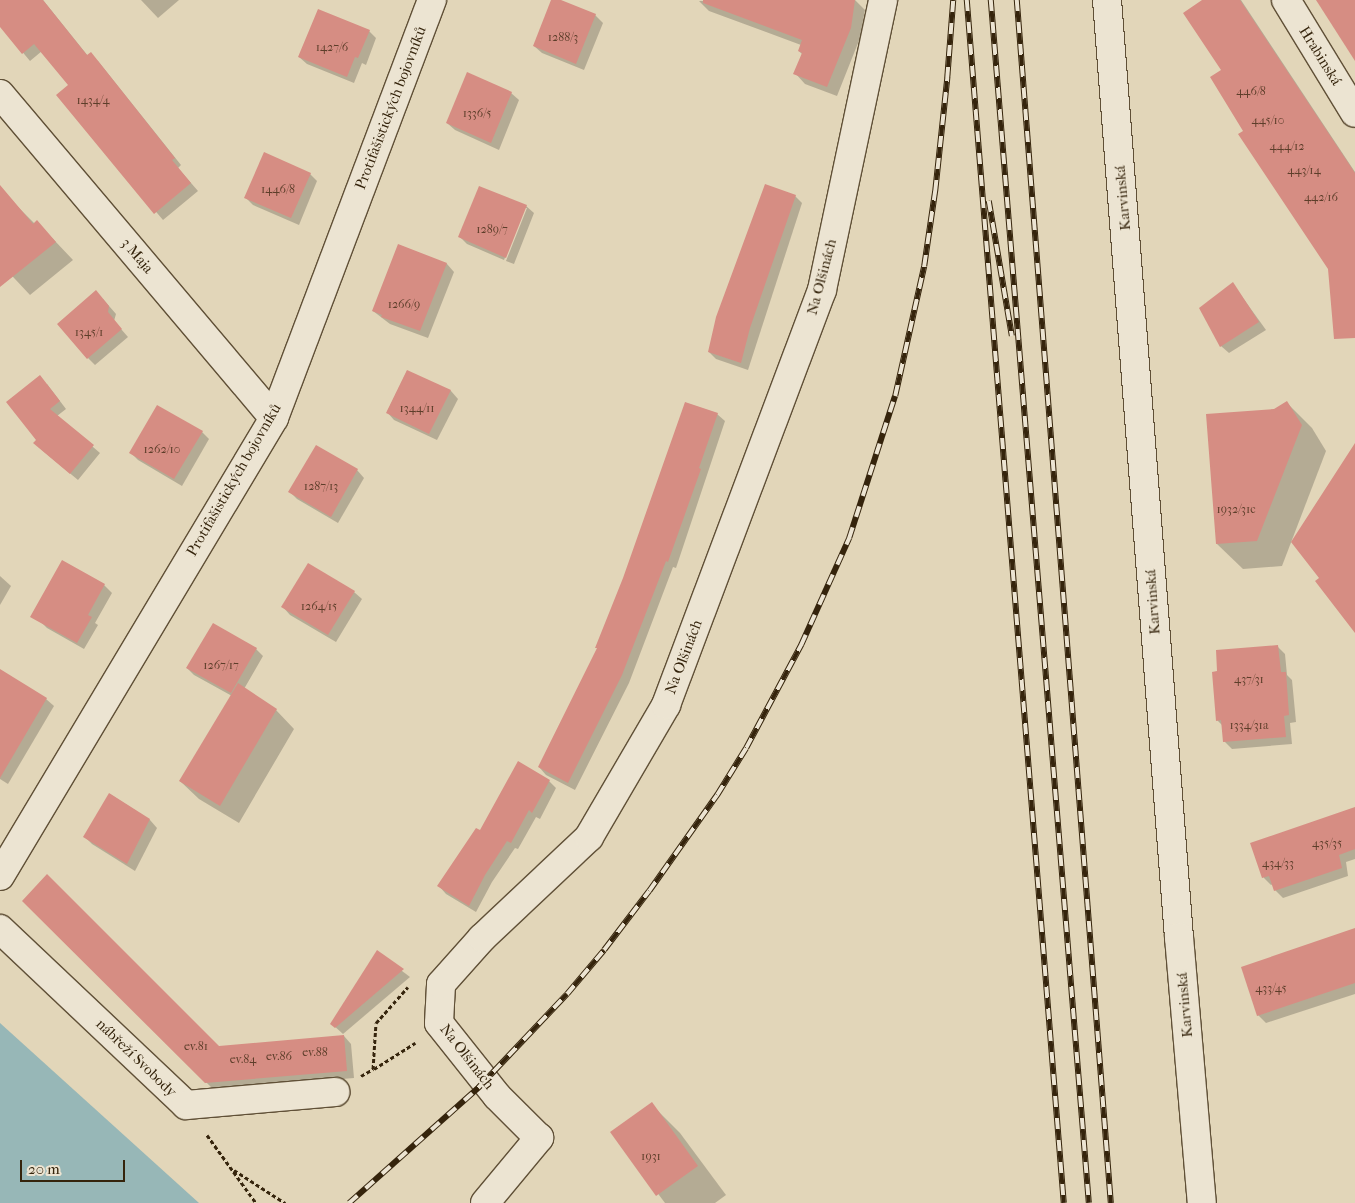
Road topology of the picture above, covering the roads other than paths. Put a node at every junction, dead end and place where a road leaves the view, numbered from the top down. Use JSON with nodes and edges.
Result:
{"nodes":[{"id":1,"x":432,"y":0,"type":"edge"},
{"id":2,"x":883,"y":0,"type":"edge"},
{"id":3,"x":1107,"y":0,"type":"edge"},
{"id":4,"x":1286,"y":0,"type":"edge"},
{"id":5,"x":0,"y":94,"type":"edge"},
{"id":6,"x":1355,"y":113,"type":"edge"},
{"id":7,"x":274,"y":418,"type":"junction"},
{"id":8,"x":7,"y":846,"type":"edge"},
{"id":9,"x":0,"y":876,"type":"edge"},
{"id":10,"x":0,"y":929,"type":"edge"},
{"id":11,"x":335,"y":1092,"type":"road end"},
{"id":12,"x":485,"y":1203,"type":"edge"},
{"id":13,"x":1202,"y":1203,"type":"edge"}],
"edges":[{"from":1,"to":7,"type":"street","name":"Protifašistických bojovníků"},
{"from":2,"to":12,"type":"street","name":"Na Olšinách"},
{"from":3,"to":13,"type":"street","name":"Karvinská"},
{"from":4,"to":6,"type":"street","name":"Hrabinská"},
{"from":5,"to":7,"type":"street","name":"3 Maja"},
{"from":7,"to":8,"type":"street","name":"Protifašistických bojovníků"},
{"from":8,"to":9,"type":"street","name":"Protifašistických bojovníků"},
{"from":10,"to":11,"type":"street","name":"nábřeží Svobody"}]}
